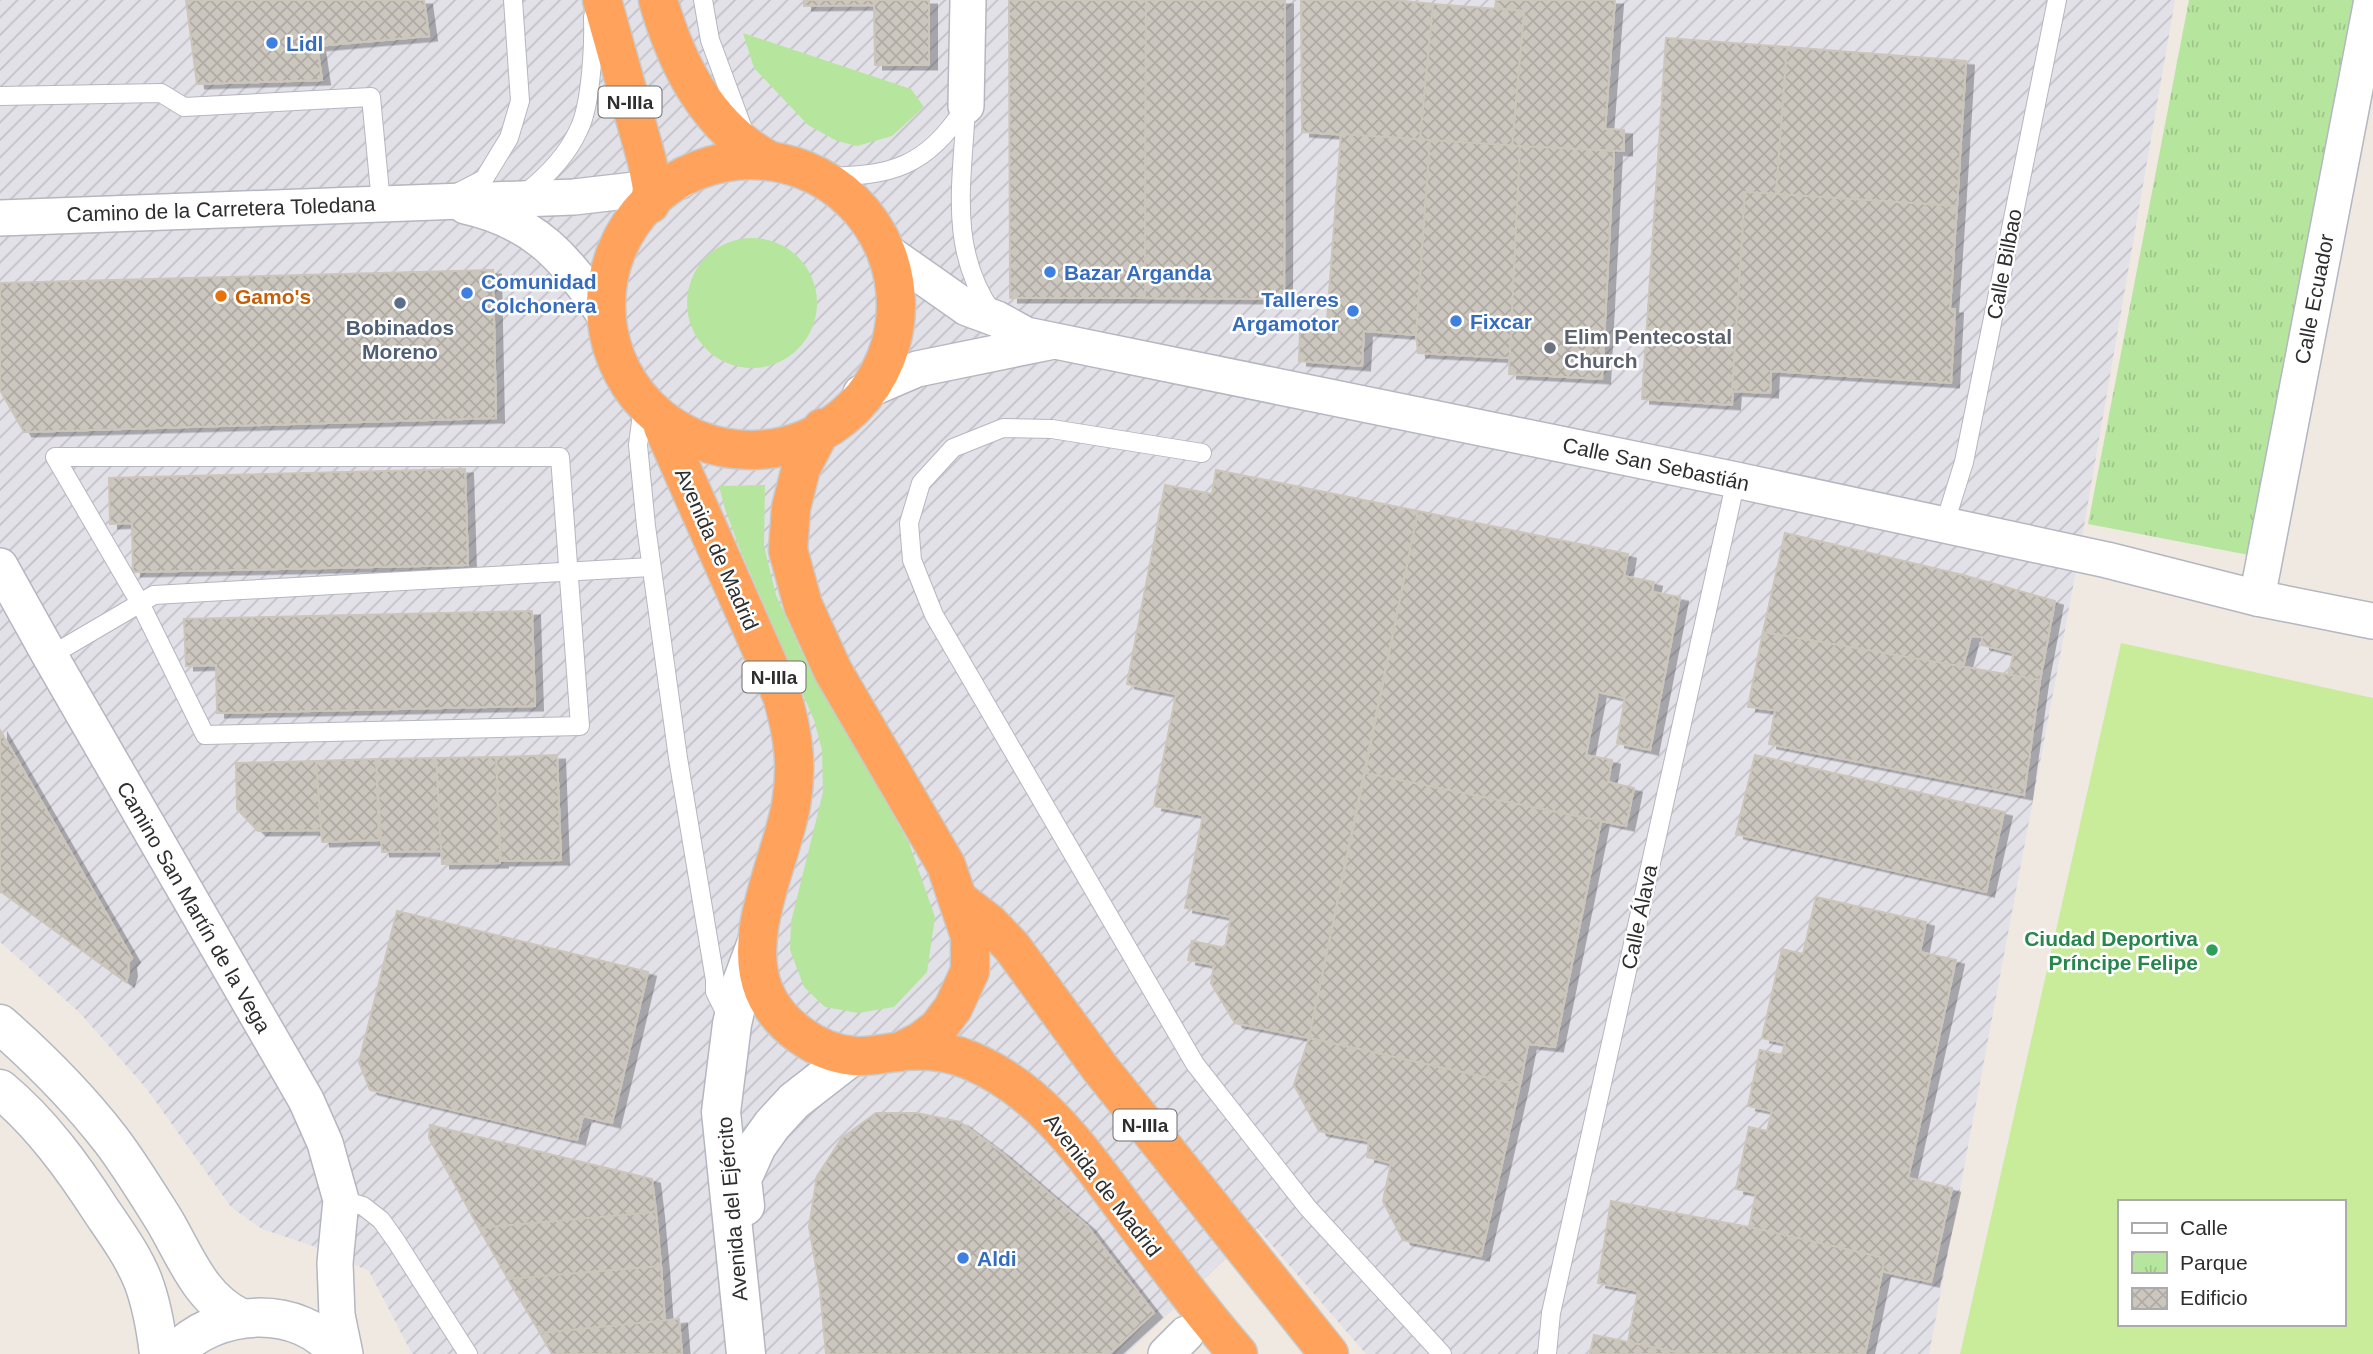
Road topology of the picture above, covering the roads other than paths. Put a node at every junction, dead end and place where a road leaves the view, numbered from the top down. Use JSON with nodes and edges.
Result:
{"nodes":[{"id":1,"x":513,"y":0,"type":"edge"},
{"id":2,"x":593,"y":0,"type":"edge"},
{"id":3,"x":602,"y":0,"type":"edge"},
{"id":4,"x":658,"y":0,"type":"edge"},
{"id":5,"x":703,"y":0,"type":"edge"},
{"id":6,"x":968,"y":0,"type":"edge"},
{"id":7,"x":2057,"y":0,"type":"edge"},
{"id":8,"x":2372,"y":0,"type":"edge"},
{"id":9,"x":0,"y":96,"type":"edge"},
{"id":10,"x":966,"y":106,"type":"junction"},
{"id":11,"x":761,"y":156,"type":"junction"},
{"id":12,"x":820,"y":177,"type":"junction"},
{"id":13,"x":660,"y":191,"type":"junction"},
{"id":14,"x":520,"y":197,"type":"junction"},
{"id":15,"x":441,"y":200,"type":"junction"},
{"id":16,"x":381,"y":203,"type":"junction"},
{"id":17,"x":0,"y":218,"type":"edge"},
{"id":18,"x":890,"y":254,"type":"junction"},
{"id":19,"x":606,"y":317,"type":"junction"},
{"id":20,"x":997,"y":319,"type":"junction"},
{"id":21,"x":1053,"y":341,"type":"junction"},
{"id":22,"x":861,"y":393,"type":"junction"},
{"id":23,"x":653,"y":417,"type":"junction"},
{"id":24,"x":822,"y":428,"type":"junction"},
{"id":25,"x":1202,"y":453,"type":"dead end"},
{"id":26,"x":1736,"y":480,"type":"junction"},
{"id":27,"x":1944,"y":526,"type":"junction"},
{"id":28,"x":0,"y":566,"type":"edge"},
{"id":29,"x":651,"y":567,"type":"junction"},
{"id":30,"x":569,"y":572,"type":"junction"},
{"id":31,"x":2257,"y":598,"type":"junction"},
{"id":32,"x":140,"y":604,"type":"junction"},
{"id":33,"x":2373,"y":621,"type":"edge"},
{"id":34,"x":2373,"y":639,"type":"edge"},
{"id":35,"x":50,"y":656,"type":"junction"},
{"id":36,"x":959,"y":900,"type":"junction"},
{"id":37,"x":757,"y":942,"type":"junction"},
{"id":38,"x":0,"y":1024,"type":"edge"},
{"id":39,"x":732,"y":1024,"type":"junction"},
{"id":40,"x":899,"y":1052,"type":"junction"},
{"id":41,"x":852,"y":1056,"type":"junction"},
{"id":42,"x":0,"y":1088,"type":"edge"},
{"id":43,"x":341,"y":1200,"type":"junction"},
{"id":44,"x":335,"y":1263,"type":"junction"},
{"id":45,"x":260,"y":1319,"type":"junction"},
{"id":46,"x":159,"y":1354,"type":"edge"},
{"id":47,"x":174,"y":1354,"type":"edge"},
{"id":48,"x":338,"y":1354,"type":"edge"},
{"id":49,"x":345,"y":1354,"type":"edge"},
{"id":50,"x":468,"y":1354,"type":"edge"},
{"id":51,"x":746,"y":1354,"type":"edge"},
{"id":52,"x":760,"y":1354,"type":"edge"},
{"id":53,"x":1238,"y":1354,"type":"edge"},
{"id":54,"x":1329,"y":1354,"type":"edge"},
{"id":55,"x":1442,"y":1354,"type":"edge"},
{"id":56,"x":1547,"y":1354,"type":"edge"}],
"edges":[{"from":1,"to":15,"type":"lane"},
{"from":2,"to":14,"type":"lane"},
{"from":3,"to":13,"type":"highway","number":"N-IIIa"},
{"from":4,"to":11,"type":"highway","number":"N-IIIa"},
{"from":5,"to":11,"type":"lane"},
{"from":6,"to":10,"type":"street"},
{"from":7,"to":27,"type":"lane","name":"Calle Bilbao"},
{"from":8,"to":31,"type":"street","name":"Calle Ecuador"},
{"from":9,"to":16,"type":"lane"},
{"from":10,"to":12,"type":"lane"},
{"from":10,"to":20,"type":"lane"},
{"from":11,"to":12,"type":"highway","number":"N-IIIa"},
{"from":11,"to":13,"type":"highway","number":"N-IIIa"},
{"from":12,"to":18,"type":"highway","number":"N-IIIa"},
{"from":13,"to":14,"type":"street","name":"Camino de la Carretera Toledana"},
{"from":13,"to":19,"type":"highway","number":"N-IIIa"},
{"from":14,"to":15,"type":"street","name":"Camino de la Carretera Toledana"},
{"from":15,"to":16,"type":"street","name":"Camino de la Carretera Toledana"},
{"from":15,"to":19,"type":"street","name":"Camino de la Carretera Toledana"},
{"from":16,"to":17,"type":"street","name":"Camino de la Carretera Toledana"},
{"from":18,"to":20,"type":"street","name":"Calle San Sebastián"},
{"from":18,"to":22,"type":"highway","number":"N-IIIa"},
{"from":19,"to":23,"type":"highway","number":"N-IIIa"},
{"from":20,"to":21,"type":"street","name":"Calle San Sebastián"},
{"from":21,"to":22,"type":"street"},
{"from":21,"to":26,"type":"street","name":"Calle San Sebastián"},
{"from":22,"to":24,"type":"highway","number":"N-IIIa"},
{"from":23,"to":24,"type":"highway","number":"N-IIIa"},
{"from":23,"to":29,"type":"lane"},
{"from":23,"to":37,"type":"highway","name":"Avenida de Madrid","number":"N-IIIa"},
{"from":24,"to":36,"type":"highway","number":"N-IIIa"},
{"from":25,"to":55,"type":"lane"},
{"from":26,"to":27,"type":"street","name":"Calle San Sebastián"},
{"from":26,"to":56,"type":"lane","name":"Calle Álava"},
{"from":27,"to":31,"type":"street","name":"Calle San Sebastián"},
{"from":28,"to":35,"type":"street","name":"Camino San Martín de la Vega"},
{"from":29,"to":30,"type":"lane"},
{"from":29,"to":39,"type":"lane"},
{"from":30,"to":32,"type":"lane"},
{"from":30,"to":32,"type":"lane"},
{"from":30,"to":32,"type":"lane"},
{"from":31,"to":33,"type":"street","name":"Calle San Sebastián"},
{"from":31,"to":34,"type":"street","name":"Calle San Sebastián"},
{"from":32,"to":35,"type":"lane"},
{"from":35,"to":43,"type":"street","name":"Camino San Martín de la Vega"},
{"from":36,"to":40,"type":"highway","number":"N-IIIa"},
{"from":36,"to":54,"type":"highway","number":"N-IIIa"},
{"from":37,"to":39,"type":"main road","name":"Avenida del Ejército"},
{"from":37,"to":41,"type":"highway","name":"Avenida de Madrid","number":"N-IIIa"},
{"from":38,"to":45,"type":"main road"},
{"from":39,"to":51,"type":"main road","name":"Avenida del Ejército"},
{"from":40,"to":41,"type":"highway","name":"Avenida de Madrid","number":"N-IIIa"},
{"from":40,"to":53,"type":"highway","name":"Avenida de Madrid","number":"N-IIIa"},
{"from":41,"to":52,"type":"main road","name":"Avenida del Ejército"},
{"from":42,"to":46,"type":"main road"},
{"from":43,"to":44,"type":"street","name":"Camino San Martín de la Vega"},
{"from":43,"to":50,"type":"lane"},
{"from":44,"to":45,"type":"street","name":"Camino San Martín de la Vega"},
{"from":44,"to":49,"type":"street","name":"Camino San Martín de la Vega"},
{"from":45,"to":47,"type":"main road"},
{"from":45,"to":48,"type":"main road"}]}
